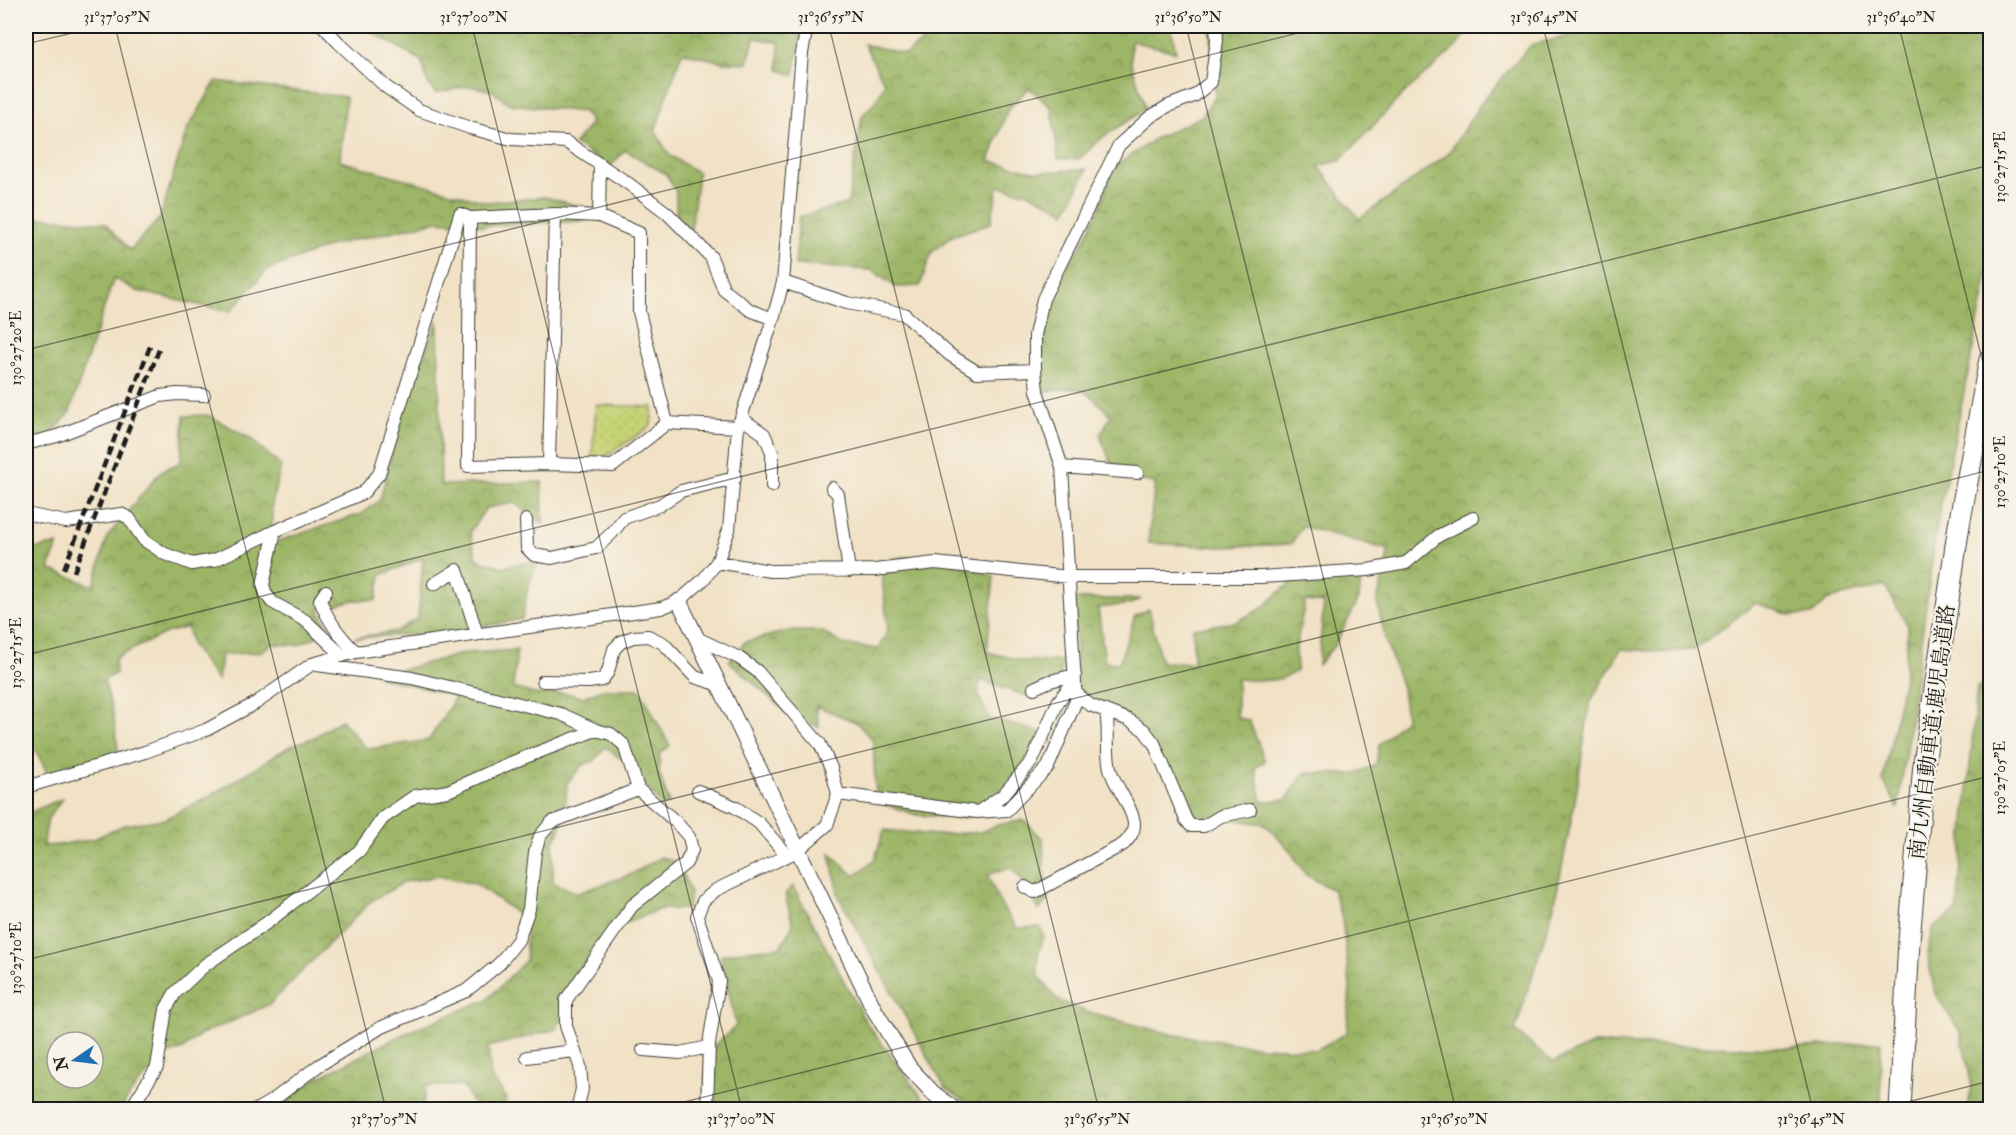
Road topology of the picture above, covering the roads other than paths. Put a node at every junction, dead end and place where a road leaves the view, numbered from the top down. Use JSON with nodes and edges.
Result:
{"nodes":[{"id":1,"x":323,"y":26,"type":"edge"},
{"id":2,"x":807,"y":26,"type":"edge"},
{"id":3,"x":1216,"y":26,"type":"edge"},
{"id":4,"x":600,"y":165,"type":"junction"},
{"id":5,"x":555,"y":214,"type":"junction"},
{"id":6,"x":599,"y":216,"type":"junction"},
{"id":7,"x":470,"y":218,"type":"junction"},
{"id":8,"x":783,"y":282,"type":"junction"},
{"id":9,"x":773,"y":319,"type":"junction"},
{"id":10,"x":1990,"y":359,"type":"edge"},
{"id":11,"x":1035,"y":370,"type":"junction"},
{"id":12,"x":204,"y":395,"type":"dead end"},
{"id":13,"x":739,"y":422,"type":"junction"},
{"id":14,"x":667,"y":423,"type":"junction"},
{"id":15,"x":26,"y":444,"type":"edge"},
{"id":16,"x":549,"y":464,"type":"junction"},
{"id":17,"x":1062,"y":467,"type":"junction"},
{"id":18,"x":1137,"y":473,"type":"dead end"},
{"id":19,"x":735,"y":478,"type":"junction"},
{"id":20,"x":772,"y":486,"type":"dead end"},
{"id":21,"x":832,"y":488,"type":"dead end"},
{"id":22,"x":26,"y":514,"type":"edge"},
{"id":23,"x":1473,"y":518,"type":"dead end"},
{"id":24,"x":526,"y":520,"type":"dead end"},
{"id":25,"x":275,"y":531,"type":"junction"},
{"id":26,"x":717,"y":562,"type":"junction"},
{"id":27,"x":849,"y":570,"type":"junction"},
{"id":28,"x":1068,"y":577,"type":"junction"},
{"id":29,"x":434,"y":584,"type":"dead end"},
{"id":30,"x":326,"y":591,"type":"dead end"},
{"id":31,"x":679,"y":601,"type":"junction"},
{"id":32,"x":477,"y":634,"type":"junction"},
{"id":33,"x":697,"y":638,"type":"junction"},
{"id":34,"x":356,"y":652,"type":"junction"},
{"id":35,"x":343,"y":656,"type":"junction"},
{"id":36,"x":312,"y":664,"type":"junction"},
{"id":37,"x":1075,"y":677,"type":"junction"},
{"id":38,"x":543,"y":681,"type":"dead end"},
{"id":39,"x":717,"y":684,"type":"junction"},
{"id":40,"x":1034,"y":688,"type":"dead end"},
{"id":41,"x":1076,"y":693,"type":"junction"},
{"id":42,"x":1106,"y":712,"type":"junction"},
{"id":43,"x":596,"y":730,"type":"junction"},
{"id":44,"x":26,"y":787,"type":"edge"},
{"id":45,"x":638,"y":789,"type":"junction"},
{"id":46,"x":698,"y":791,"type":"dead end"},
{"id":47,"x":838,"y":794,"type":"junction"},
{"id":48,"x":1250,"y":810,"type":"dead end"},
{"id":49,"x":977,"y":812,"type":"junction"},
{"id":50,"x":792,"y":854,"type":"junction"},
{"id":51,"x":1025,"y":887,"type":"dead end"},
{"id":52,"x":709,"y":1047,"type":"junction"},
{"id":53,"x":643,"y":1050,"type":"dead end"},
{"id":54,"x":574,"y":1051,"type":"junction"},
{"id":55,"x":526,"y":1057,"type":"dead end"},
{"id":56,"x":130,"y":1110,"type":"edge"},
{"id":57,"x":256,"y":1110,"type":"edge"},
{"id":58,"x":577,"y":1110,"type":"edge"},
{"id":59,"x":707,"y":1110,"type":"edge"},
{"id":60,"x":955,"y":1110,"type":"edge"},
{"id":61,"x":1900,"y":1110,"type":"edge"}],
"edges":[{"from":1,"to":4,"type":"street"},
{"from":2,"to":8,"type":"street"},
{"from":3,"to":11,"type":"street"},
{"from":4,"to":6,"type":"street"},
{"from":4,"to":9,"type":"street"},
{"from":5,"to":6,"type":"street"},
{"from":5,"to":7,"type":"street"},
{"from":5,"to":16,"type":"street"},
{"from":6,"to":14,"type":"street"},
{"from":7,"to":16,"type":"street"},
{"from":7,"to":25,"type":"street"},
{"from":8,"to":9,"type":"street"},
{"from":8,"to":11,"type":"street"},
{"from":9,"to":13,"type":"street"},
{"from":10,"to":61,"type":"highway","name":"南九州自動車道;鹿児島道路"},
{"from":11,"to":17,"type":"street"},
{"from":12,"to":15,"type":"street"},
{"from":13,"to":14,"type":"street"},
{"from":13,"to":19,"type":"street"},
{"from":13,"to":20,"type":"street"},
{"from":14,"to":16,"type":"street"},
{"from":17,"to":18,"type":"street"},
{"from":17,"to":28,"type":"street"},
{"from":19,"to":24,"type":"street"},
{"from":19,"to":26,"type":"street"},
{"from":21,"to":27,"type":"street"},
{"from":22,"to":25,"type":"street"},
{"from":23,"to":28,"type":"street"},
{"from":25,"to":35,"type":"street"},
{"from":26,"to":27,"type":"street"},
{"from":26,"to":31,"type":"street"},
{"from":27,"to":28,"type":"street"},
{"from":28,"to":37,"type":"street"},
{"from":29,"to":32,"type":"street"},
{"from":30,"to":34,"type":"street"},
{"from":31,"to":32,"type":"street"},
{"from":31,"to":33,"type":"street"},
{"from":32,"to":34,"type":"street"},
{"from":33,"to":39,"type":"street"},
{"from":33,"to":47,"type":"street"},
{"from":34,"to":35,"type":"street"},
{"from":35,"to":36,"type":"street"},
{"from":36,"to":43,"type":"street"},
{"from":36,"to":44,"type":"street"},
{"from":37,"to":40,"type":"street"},
{"from":37,"to":41,"type":"street"},
{"from":37,"to":49,"type":"street"},
{"from":38,"to":39,"type":"street"},
{"from":39,"to":50,"type":"street"},
{"from":41,"to":42,"type":"street"},
{"from":41,"to":49,"type":"street"},
{"from":42,"to":48,"type":"street"},
{"from":42,"to":51,"type":"street"},
{"from":43,"to":45,"type":"street"},
{"from":43,"to":56,"type":"street"},
{"from":45,"to":54,"type":"street"},
{"from":45,"to":57,"type":"street"},
{"from":46,"to":50,"type":"street"},
{"from":47,"to":49,"type":"street"},
{"from":47,"to":50,"type":"street"},
{"from":50,"to":52,"type":"street"},
{"from":50,"to":60,"type":"street"},
{"from":52,"to":53,"type":"street"},
{"from":52,"to":59,"type":"street"},
{"from":54,"to":55,"type":"street"},
{"from":54,"to":58,"type":"street"}]}
